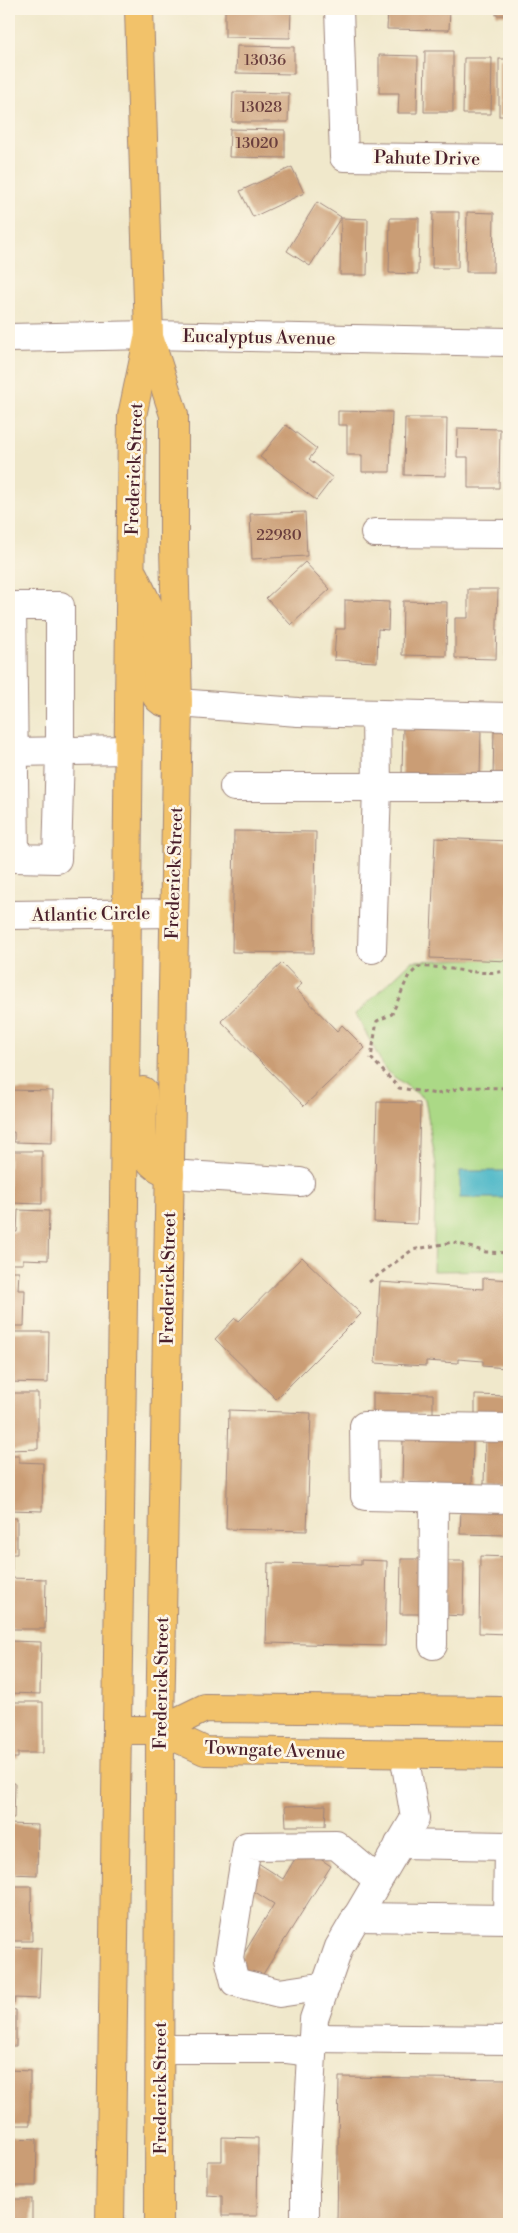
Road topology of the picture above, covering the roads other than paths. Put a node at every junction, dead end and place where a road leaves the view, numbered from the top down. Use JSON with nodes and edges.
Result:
{"nodes":[{"id":1,"x":139,"y":9,"type":"edge"},
{"id":2,"x":339,"y":9,"type":"edge"},
{"id":3,"x":509,"y":159,"type":"edge"},
{"id":4,"x":149,"y":335,"type":"junction"},
{"id":5,"x":9,"y":338,"type":"edge"},
{"id":6,"x":509,"y":342,"type":"edge"},
{"id":7,"x":375,"y":533,"type":"dead end"},
{"id":8,"x":509,"y":534,"type":"edge"},
{"id":9,"x":131,"y":570,"type":"junction"},
{"id":10,"x":10,"y":606,"type":"edge"},
{"id":11,"x":178,"y":703,"type":"junction"},
{"id":12,"x":376,"y":715,"type":"junction"},
{"id":13,"x":509,"y":717,"type":"edge"},
{"id":14,"x":128,"y":750,"type":"junction"},
{"id":15,"x":14,"y":752,"type":"junction"},
{"id":16,"x":60,"y":752,"type":"junction"},
{"id":17,"x":234,"y":787,"type":"dead end"},
{"id":18,"x":377,"y":787,"type":"junction"},
{"id":19,"x":509,"y":787,"type":"edge"},
{"id":20,"x":173,"y":913,"type":"junction"},
{"id":21,"x":126,"y":914,"type":"junction"},
{"id":22,"x":9,"y":915,"type":"edge"},
{"id":23,"x":372,"y":949,"type":"dead end"},
{"id":24,"x":126,"y":1030,"type":"junction"},
{"id":25,"x":170,"y":1174,"type":"junction"},
{"id":26,"x":300,"y":1182,"type":"dead end"},
{"id":27,"x":509,"y":1428,"type":"edge"},
{"id":28,"x":434,"y":1497,"type":"junction"},
{"id":29,"x":509,"y":1498,"type":"edge"},
{"id":30,"x":433,"y":1645,"type":"dead end"},
{"id":31,"x":509,"y":1711,"type":"edge"},
{"id":32,"x":117,"y":1730,"type":"junction"},
{"id":33,"x":160,"y":1730,"type":"junction"},
{"id":34,"x":404,"y":1754,"type":"junction"},
{"id":35,"x":509,"y":1755,"type":"edge"},
{"id":36,"x":399,"y":1844,"type":"junction"},
{"id":37,"x":378,"y":1880,"type":"junction"},
{"id":38,"x":356,"y":1917,"type":"junction"},
{"id":39,"x":508,"y":1919,"type":"edge"},
{"id":40,"x":326,"y":1986,"type":"junction"},
{"id":41,"x":509,"y":2040,"type":"edge"},
{"id":42,"x":313,"y":2045,"type":"junction"},
{"id":43,"x":160,"y":2049,"type":"junction"},
{"id":44,"x":110,"y":2224,"type":"edge"},
{"id":45,"x":159,"y":2224,"type":"edge"},
{"id":46,"x":305,"y":2224,"type":"edge"}],
"edges":[{"from":1,"to":4,"type":"main road","name":"Frederick Street"},
{"from":2,"to":3,"type":"street","name":"Pahute Drive"},
{"from":4,"to":5,"type":"street","name":"Eucalyptus Avenue"},
{"from":4,"to":6,"type":"street","name":"Eucalyptus Avenue"},
{"from":4,"to":9,"type":"main road","name":"Frederick Street"},
{"from":4,"to":11,"type":"main road","name":"Frederick Street"},
{"from":7,"to":8,"type":"street"},
{"from":9,"to":11,"type":"main road"},
{"from":9,"to":14,"type":"main road","name":"Frederick Street"},
{"from":10,"to":15,"type":"street"},
{"from":10,"to":16,"type":"street"},
{"from":11,"to":12,"type":"street"},
{"from":11,"to":20,"type":"main road","name":"Frederick Street"},
{"from":12,"to":13,"type":"street"},
{"from":12,"to":18,"type":"street"},
{"from":14,"to":16,"type":"street"},
{"from":14,"to":21,"type":"main road","name":"Frederick Street"},
{"from":15,"to":16,"type":"street"},
{"from":15,"to":16,"type":"street"},
{"from":17,"to":18,"type":"street"},
{"from":18,"to":19,"type":"street"},
{"from":18,"to":23,"type":"street"},
{"from":20,"to":21,"type":"street","name":"Atlantic Circle"},
{"from":20,"to":25,"type":"main road","name":"Frederick Street"},
{"from":21,"to":22,"type":"street","name":"Atlantic Circle"},
{"from":21,"to":24,"type":"main road","name":"Frederick Street"},
{"from":24,"to":25,"type":"main road"},
{"from":24,"to":32,"type":"main road","name":"Frederick Street"},
{"from":25,"to":26,"type":"street"},
{"from":25,"to":33,"type":"main road","name":"Frederick Street"},
{"from":27,"to":28,"type":"street"},
{"from":28,"to":29,"type":"street"},
{"from":28,"to":30,"type":"street"},
{"from":31,"to":33,"type":"main road","name":"Towngate Avenue"},
{"from":32,"to":33,"type":"main road"},
{"from":32,"to":44,"type":"main road","name":"Frederick Street"},
{"from":33,"to":34,"type":"main road","name":"Towngate Avenue"},
{"from":33,"to":43,"type":"main road","name":"Frederick Street"},
{"from":34,"to":35,"type":"main road","name":"Towngate Avenue"},
{"from":34,"to":36,"type":"street"},
{"from":36,"to":37,"type":"street"},
{"from":36,"to":39,"type":"street"},
{"from":37,"to":38,"type":"street"},
{"from":37,"to":40,"type":"street"},
{"from":38,"to":39,"type":"street"},
{"from":38,"to":40,"type":"street"},
{"from":40,"to":42,"type":"street"},
{"from":41,"to":42,"type":"street"},
{"from":42,"to":43,"type":"street"},
{"from":42,"to":46,"type":"street"},
{"from":43,"to":45,"type":"main road","name":"Frederick Street"}]}
